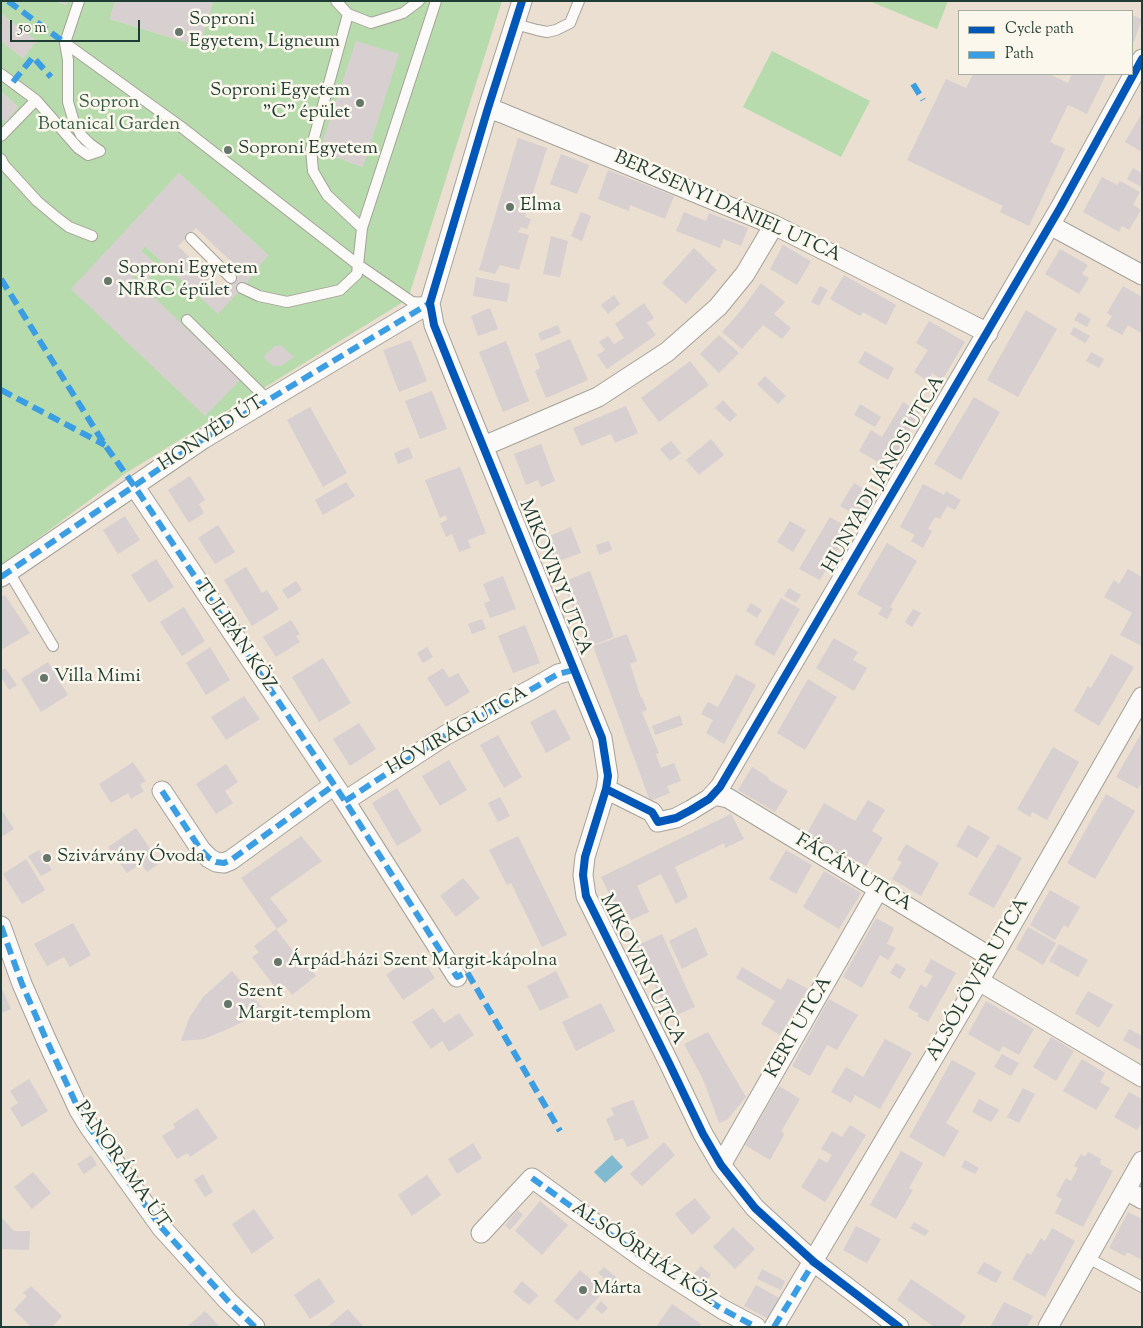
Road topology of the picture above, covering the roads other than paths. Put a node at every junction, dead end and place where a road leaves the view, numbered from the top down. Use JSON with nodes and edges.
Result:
{"nodes":[{"id":1,"x":79,"y":1,"type":"edge"},
{"id":2,"x":336,"y":1,"type":"edge"},
{"id":3,"x":419,"y":1,"type":"edge"},
{"id":4,"x":436,"y":1,"type":"edge"},
{"id":5,"x":522,"y":1,"type":"edge"},
{"id":6,"x":579,"y":1,"type":"edge"},
{"id":7,"x":348,"y":14,"type":"junction"},
{"id":8,"x":515,"y":24,"type":"junction"},
{"id":9,"x":65,"y":43,"type":"junction"},
{"id":10,"x":1142,"y":59,"type":"edge"},
{"id":11,"x":1,"y":74,"type":"edge"},
{"id":12,"x":36,"y":100,"type":"junction"},
{"id":13,"x":488,"y":108,"type":"junction"},
{"id":14,"x":1,"y":136,"type":"edge"},
{"id":15,"x":1,"y":159,"type":"edge"},
{"id":16,"x":774,"y":225,"type":"junction"},
{"id":17,"x":1050,"y":225,"type":"junction"},
{"id":18,"x":362,"y":228,"type":"junction"},
{"id":19,"x":92,"y":236,"type":"dead end"},
{"id":20,"x":191,"y":238,"type":"dead end"},
{"id":21,"x":357,"y":264,"type":"junction"},
{"id":22,"x":1142,"y":275,"type":"edge"},
{"id":23,"x":231,"y":278,"type":"dead end"},
{"id":24,"x":242,"y":288,"type":"dead end"},
{"id":25,"x":430,"y":303,"type":"junction"},
{"id":26,"x":187,"y":320,"type":"dead end"},
{"id":27,"x":988,"y":333,"type":"junction"},
{"id":28,"x":267,"y":399,"type":"junction"},
{"id":29,"x":484,"y":446,"type":"junction"},
{"id":30,"x":135,"y":487,"type":"junction"},
{"id":31,"x":5,"y":574,"type":"edge"},
{"id":32,"x":53,"y":646,"type":"dead end"},
{"id":33,"x":574,"y":670,"type":"junction"},
{"id":34,"x":1142,"y":697,"type":"edge"},
{"id":35,"x":606,"y":789,"type":"junction"},
{"id":36,"x":162,"y":790,"type":"dead end"},
{"id":37,"x":339,"y":793,"type":"junction"},
{"id":38,"x":713,"y":795,"type":"junction"},
{"id":39,"x":878,"y":890,"type":"junction"},
{"id":40,"x":1,"y":926,"type":"edge"},
{"id":41,"x":992,"y":958,"type":"junction"},
{"id":42,"x":457,"y":977,"type":"dead end"},
{"id":43,"x":979,"y":981,"type":"junction"},
{"id":44,"x":1142,"y":1077,"type":"edge"},
{"id":45,"x":1142,"y":1161,"type":"edge"},
{"id":46,"x":721,"y":1165,"type":"junction"},
{"id":47,"x":1134,"y":1194,"type":"edge"},
{"id":48,"x":481,"y":1233,"type":"dead end"},
{"id":49,"x":1088,"y":1258,"type":"junction"},
{"id":50,"x":814,"y":1262,"type":"junction"},
{"id":51,"x":1142,"y":1287,"type":"edge"},
{"id":52,"x":255,"y":1327,"type":"edge"},
{"id":53,"x":756,"y":1327,"type":"edge"},
{"id":54,"x":774,"y":1327,"type":"edge"},
{"id":55,"x":899,"y":1327,"type":"edge"},
{"id":56,"x":1048,"y":1327,"type":"edge"}],
"edges":[{"from":1,"to":9,"type":"lane"},
{"from":2,"to":7,"type":"lane"},
{"from":3,"to":7,"type":"lane"},
{"from":4,"to":18,"type":"lane"},
{"from":5,"to":8,"type":"street"},
{"from":6,"to":8,"type":"lane"},
{"from":7,"to":18,"type":"lane"},
{"from":8,"to":13,"type":"street"},
{"from":9,"to":12,"type":"lane"},
{"from":9,"to":21,"type":"lane"},
{"from":10,"to":17,"type":"street","name":"HUNYADI JÁNOS UTCA"},
{"from":11,"to":12,"type":"lane"},
{"from":12,"to":14,"type":"lane"},
{"from":13,"to":16,"type":"street","name":"BERZSENYI DÁNIEL UTCA"},
{"from":13,"to":25,"type":"street"},
{"from":15,"to":19,"type":"lane"},
{"from":16,"to":27,"type":"street","name":"BERZSENYI DÁNIEL UTCA"},
{"from":16,"to":29,"type":"street"},
{"from":17,"to":22,"type":"street"},
{"from":17,"to":27,"type":"street","name":"HUNYADI JÁNOS UTCA"},
{"from":18,"to":21,"type":"lane"},
{"from":20,"to":23,"type":"lane"},
{"from":21,"to":24,"type":"lane"},
{"from":21,"to":25,"type":"lane"},
{"from":25,"to":28,"type":"street","name":"HONVÉD ÚT"},
{"from":25,"to":29,"type":"street","name":"MIKOVINY UTCA"},
{"from":26,"to":28,"type":"lane"},
{"from":27,"to":38,"type":"street","name":"HUNYADI JÁNOS UTCA"},
{"from":28,"to":30,"type":"street","name":"HONVÉD ÚT"},
{"from":29,"to":33,"type":"street","name":"MIKOVINY UTCA"},
{"from":30,"to":31,"type":"street","name":"HONVÉD ÚT"},
{"from":30,"to":37,"type":"street","name":"TULIPÁN KÖZ"},
{"from":31,"to":32,"type":"lane"},
{"from":33,"to":35,"type":"street","name":"MIKOVINY UTCA"},
{"from":33,"to":37,"type":"street","name":"HÓVIRÁG UTCA"},
{"from":34,"to":41,"type":"street","name":"ALSÓLÖVÉR UTCA"},
{"from":35,"to":38,"type":"street","name":"HUNYADI JÁNOS UTCA"},
{"from":35,"to":46,"type":"street","name":"MIKOVINY UTCA"},
{"from":36,"to":37,"type":"street"},
{"from":37,"to":42,"type":"street","name":"TULIPÁN KÖZ"},
{"from":38,"to":39,"type":"street","name":"FÁCÁN UTCA"},
{"from":39,"to":41,"type":"street","name":"FÁCÁN UTCA"},
{"from":39,"to":46,"type":"street","name":"KERT UTCA"},
{"from":40,"to":52,"type":"street","name":"PANORÁMA ÚT"},
{"from":41,"to":43,"type":"street","name":"ALSÓLÖVÉR UTCA"},
{"from":43,"to":44,"type":"street"},
{"from":43,"to":50,"type":"street","name":"ALSÓLÖVÉR UTCA"},
{"from":45,"to":47,"type":"street"},
{"from":46,"to":50,"type":"street","name":"MIKOVINY UTCA"},
{"from":47,"to":49,"type":"street"},
{"from":48,"to":53,"type":"street","name":"ALSÓŐRHÁZ KÖZ"},
{"from":49,"to":51,"type":"lane"},
{"from":49,"to":56,"type":"street"},
{"from":50,"to":54,"type":"street","name":"ALSÓLÖVÉR UTCA"},
{"from":50,"to":55,"type":"street","name":"MIKOVINY UTCA"}]}
